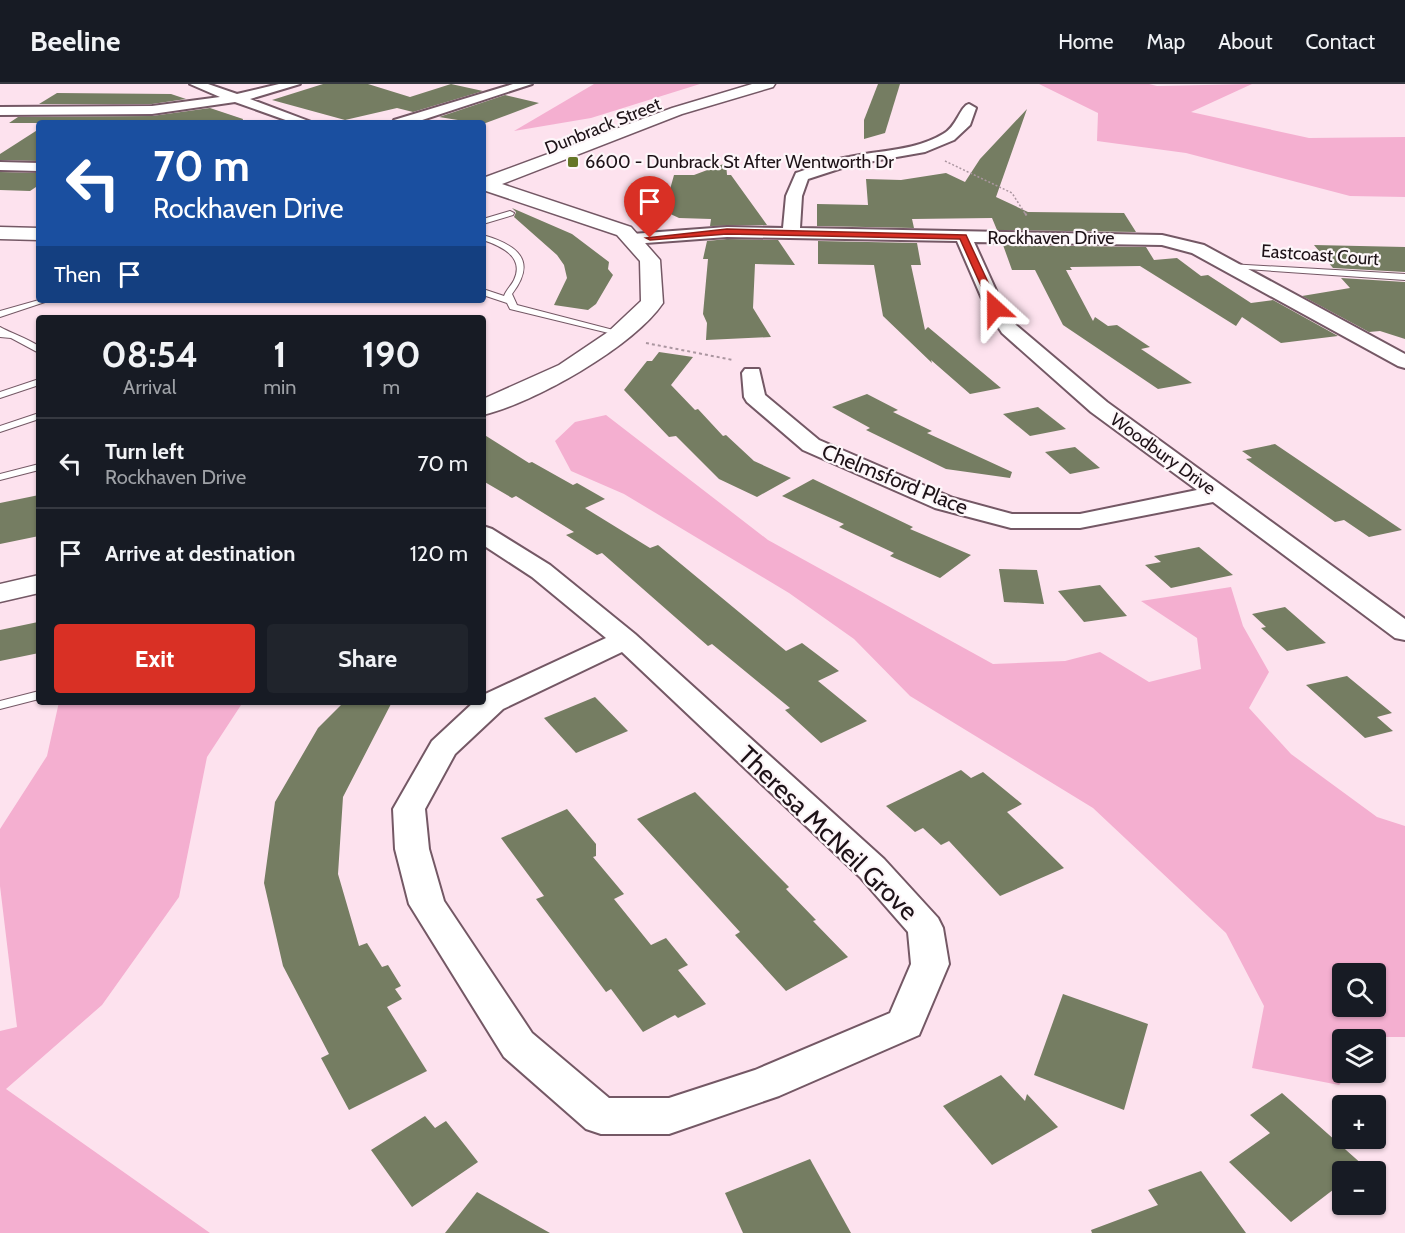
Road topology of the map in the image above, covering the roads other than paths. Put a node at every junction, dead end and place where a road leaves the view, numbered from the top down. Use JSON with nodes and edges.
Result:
{"nodes":[{"id":1,"x":196,"y":84,"type":"edge"},
{"id":2,"x":294,"y":84,"type":"edge"},
{"id":3,"x":526,"y":84,"type":"edge"},
{"id":4,"x":725,"y":84,"type":"edge"},
{"id":5,"x":768,"y":84,"type":"edge"},
{"id":6,"x":237,"y":98,"type":"junction"},
{"id":7,"x":969,"y":108,"type":"dead end"},
{"id":8,"x":0,"y":111,"type":"edge"},
{"id":9,"x":299,"y":120,"type":"edge"},
{"id":10,"x":409,"y":120,"type":"edge"},
{"id":11,"x":0,"y":166,"type":"edge"},
{"id":12,"x":36,"y":167,"type":"edge"},
{"id":13,"x":486,"y":181,"type":"edge"},
{"id":14,"x":486,"y":181,"type":"edge"},
{"id":15,"x":486,"y":183,"type":"edge"},
{"id":16,"x":510,"y":213,"type":"dead end"},
{"id":17,"x":486,"y":221,"type":"edge"},
{"id":18,"x":791,"y":232,"type":"junction"},
{"id":19,"x":0,"y":233,"type":"edge"},
{"id":20,"x":36,"y":234,"type":"edge"},
{"id":21,"x":963,"y":237,"type":"junction"},
{"id":22,"x":486,"y":238,"type":"edge"},
{"id":23,"x":632,"y":240,"type":"junction"},
{"id":24,"x":504,"y":246,"type":"junction"},
{"id":25,"x":0,"y":247,"type":"edge"},
{"id":26,"x":36,"y":248,"type":"edge"},
{"id":27,"x":486,"y":248,"type":"edge"},
{"id":28,"x":1232,"y":266,"type":"junction"},
{"id":29,"x":1405,"y":277,"type":"edge"},
{"id":30,"x":486,"y":293,"type":"edge"},
{"id":31,"x":511,"y":301,"type":"junction"},
{"id":32,"x":37,"y":303,"type":"edge"},
{"id":33,"x":0,"y":314,"type":"edge"},
{"id":34,"x":1,"y":334,"type":"edge"},
{"id":35,"x":617,"y":336,"type":"junction"},
{"id":36,"x":36,"y":348,"type":"edge"},
{"id":37,"x":1405,"y":363,"type":"edge"},
{"id":38,"x":752,"y":373,"type":"road end"},
{"id":39,"x":36,"y":383,"type":"edge"},
{"id":40,"x":0,"y":395,"type":"edge"},
{"id":41,"x":486,"y":407,"type":"edge"},
{"id":42,"x":36,"y":417,"type":"edge"},
{"id":43,"x":0,"y":429,"type":"edge"},
{"id":44,"x":36,"y":469,"type":"edge"},
{"id":45,"x":0,"y":477,"type":"edge"},
{"id":46,"x":1216,"y":494,"type":"junction"},
{"id":47,"x":486,"y":536,"type":"edge"},
{"id":48,"x":36,"y":585,"type":"edge"},
{"id":49,"x":0,"y":593,"type":"edge"},
{"id":50,"x":1405,"y":632,"type":"edge"},
{"id":51,"x":625,"y":640,"type":"junction"},
{"id":52,"x":36,"y":696,"type":"edge"},
{"id":53,"x":0,"y":705,"type":"edge"}],
"edges":[{"from":1,"to":6,"type":"street"},
{"from":2,"to":6,"type":"street"},
{"from":3,"to":10,"type":"street"},
{"from":4,"to":13,"type":"main road","name":"Dunbrack Street"},
{"from":5,"to":14,"type":"main road","name":"Dunbrack Street"},
{"from":6,"to":8,"type":"street"},
{"from":6,"to":9,"type":"street"},
{"from":7,"to":18,"type":"street"},
{"from":11,"to":12,"type":"street"},
{"from":15,"to":23,"type":"main road"},
{"from":16,"to":17,"type":"lane"},
{"from":18,"to":21,"type":"street","name":"Rockhaven Drive"},
{"from":18,"to":23,"type":"street","name":"Rockhaven Drive"},
{"from":19,"to":20,"type":"main road"},
{"from":21,"to":28,"type":"street","name":"Rockhaven Drive"},
{"from":21,"to":46,"type":"street","name":"Woodbury Drive"},
{"from":22,"to":24,"type":"lane"},
{"from":23,"to":35,"type":"main road"},
{"from":24,"to":27,"type":"lane"},
{"from":24,"to":31,"type":"lane"},
{"from":25,"to":26,"type":"main road"},
{"from":28,"to":29,"type":"lane","name":"Eastcoast Court"},
{"from":28,"to":37,"type":"street","name":"Rockhaven Drive"},
{"from":30,"to":31,"type":"lane"},
{"from":31,"to":35,"type":"lane"},
{"from":32,"to":33,"type":"lane"},
{"from":34,"to":36,"type":"lane"},
{"from":35,"to":41,"type":"main road"},
{"from":38,"to":46,"type":"street","name":"Chelmsford Place"},
{"from":39,"to":40,"type":"lane"},
{"from":42,"to":43,"type":"lane"},
{"from":44,"to":45,"type":"lane"},
{"from":46,"to":50,"type":"street","name":"Woodbury Drive"},
{"from":47,"to":51,"type":"street","name":"Theresa McNeil Grove"},
{"from":48,"to":49,"type":"main road"},
{"from":51,"to":51,"type":"street","name":"Theresa McNeil Grove"},
{"from":52,"to":53,"type":"lane"}]}
